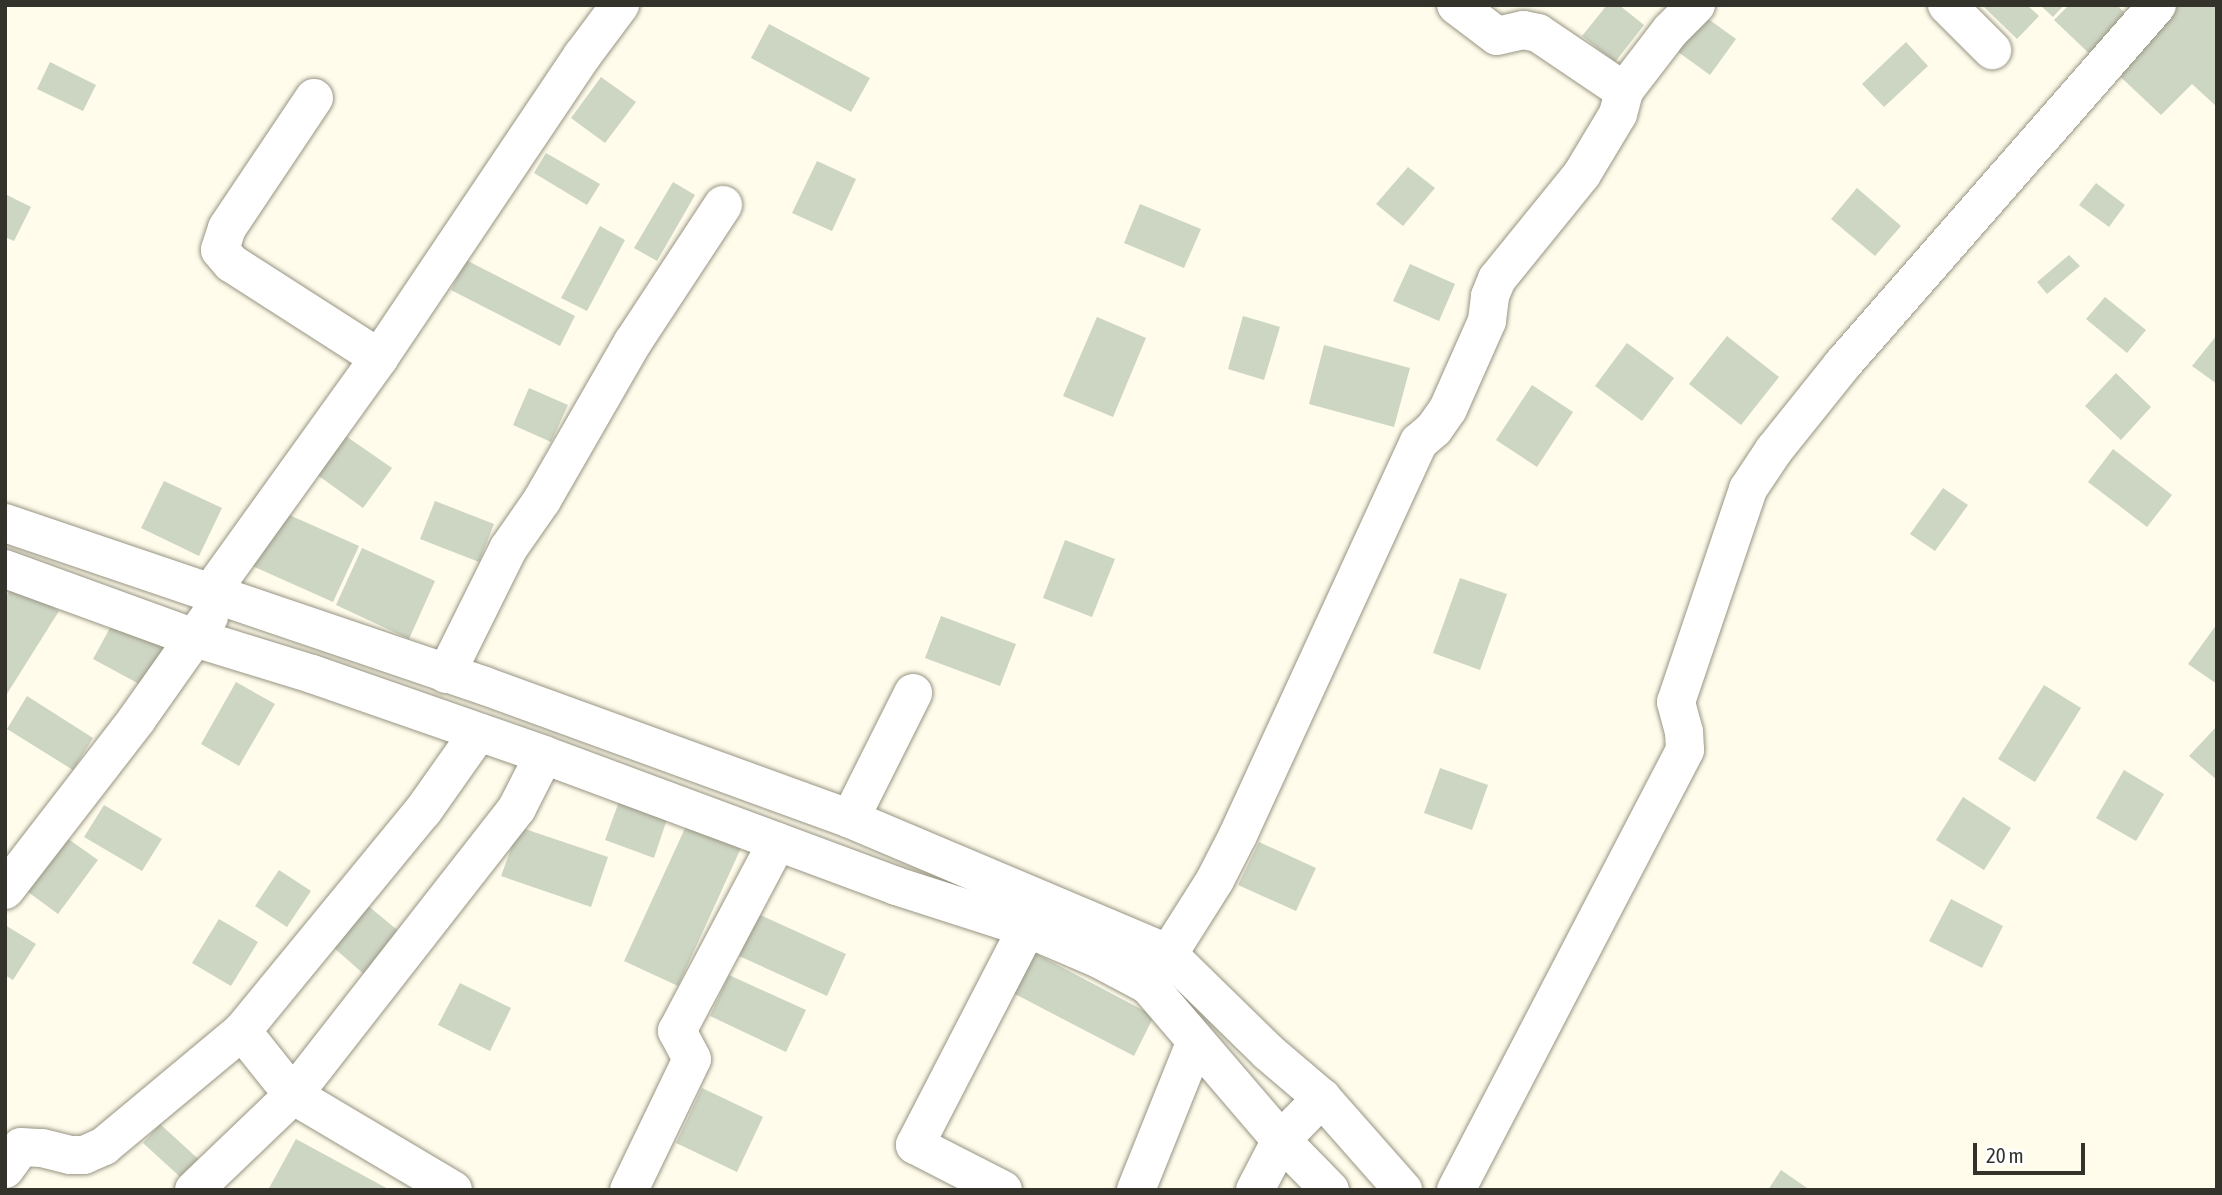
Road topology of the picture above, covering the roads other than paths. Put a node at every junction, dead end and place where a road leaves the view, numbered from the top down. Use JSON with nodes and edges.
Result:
{"nodes":[{"id":1,"x":621,"y":5,"type":"edge"},
{"id":2,"x":1456,"y":5,"type":"edge"},
{"id":3,"x":1696,"y":5,"type":"edge"},
{"id":4,"x":1947,"y":5,"type":"edge"},
{"id":5,"x":2157,"y":5,"type":"edge"},
{"id":6,"x":1992,"y":50,"type":"dead end"},
{"id":7,"x":1624,"y":91,"type":"junction"},
{"id":8,"x":314,"y":98,"type":"dead end"},
{"id":9,"x":723,"y":205,"type":"dead end"},
{"id":10,"x":379,"y":358,"type":"junction"},
{"id":11,"x":5,"y":523,"type":"edge"},
{"id":12,"x":5,"y":569,"type":"edge"},
{"id":13,"x":209,"y":612,"type":"junction"},
{"id":14,"x":446,"y":674,"type":"junction"},
{"id":15,"x":913,"y":694,"type":"dead end"},
{"id":16,"x":478,"y":733,"type":"junction"},
{"id":17,"x":544,"y":755,"type":"junction"},
{"id":18,"x":850,"y":819,"type":"junction"},
{"id":19,"x":777,"y":842,"type":"junction"},
{"id":20,"x":5,"y":890,"type":"edge"},
{"id":21,"x":1027,"y":928,"type":"junction"},
{"id":22,"x":1158,"y":969,"type":"junction"},
{"id":23,"x":242,"y":1031,"type":"junction"},
{"id":24,"x":1195,"y":1042,"type":"junction"},
{"id":25,"x":293,"y":1095,"type":"junction"},
{"id":26,"x":1322,"y":1098,"type":"junction"},
{"id":27,"x":1280,"y":1140,"type":"junction"},
{"id":28,"x":5,"y":1169,"type":"edge"},
{"id":29,"x":194,"y":1190,"type":"edge"},
{"id":30,"x":453,"y":1190,"type":"edge"},
{"id":31,"x":629,"y":1190,"type":"edge"},
{"id":32,"x":1003,"y":1190,"type":"edge"},
{"id":33,"x":1136,"y":1190,"type":"edge"},
{"id":34,"x":1255,"y":1190,"type":"edge"},
{"id":35,"x":1330,"y":1190,"type":"edge"},
{"id":36,"x":1403,"y":1190,"type":"edge"},
{"id":37,"x":1456,"y":1190,"type":"edge"}],
"edges":[{"from":1,"to":10,"type":"street"},
{"from":2,"to":7,"type":"street"},
{"from":3,"to":7,"type":"street"},
{"from":4,"to":6,"type":"street"},
{"from":5,"to":37,"type":"street"},
{"from":7,"to":22,"type":"street"},
{"from":8,"to":10,"type":"street"},
{"from":9,"to":14,"type":"street"},
{"from":10,"to":13,"type":"street"},
{"from":11,"to":13,"type":"street"},
{"from":12,"to":13,"type":"street"},
{"from":13,"to":14,"type":"street"},
{"from":13,"to":16,"type":"street"},
{"from":13,"to":20,"type":"street"},
{"from":14,"to":18,"type":"street"},
{"from":15,"to":18,"type":"street"},
{"from":16,"to":17,"type":"street"},
{"from":16,"to":23,"type":"street"},
{"from":17,"to":19,"type":"street"},
{"from":17,"to":25,"type":"street"},
{"from":18,"to":22,"type":"street"},
{"from":19,"to":21,"type":"street"},
{"from":19,"to":31,"type":"street"},
{"from":21,"to":22,"type":"street"},
{"from":21,"to":32,"type":"street"},
{"from":22,"to":24,"type":"street"},
{"from":22,"to":26,"type":"street"},
{"from":23,"to":25,"type":"street"},
{"from":23,"to":28,"type":"street"},
{"from":24,"to":27,"type":"street"},
{"from":24,"to":33,"type":"street"},
{"from":25,"to":29,"type":"street"},
{"from":25,"to":30,"type":"street"},
{"from":26,"to":27,"type":"street"},
{"from":26,"to":36,"type":"street"},
{"from":27,"to":34,"type":"street"},
{"from":27,"to":35,"type":"street"}]}
